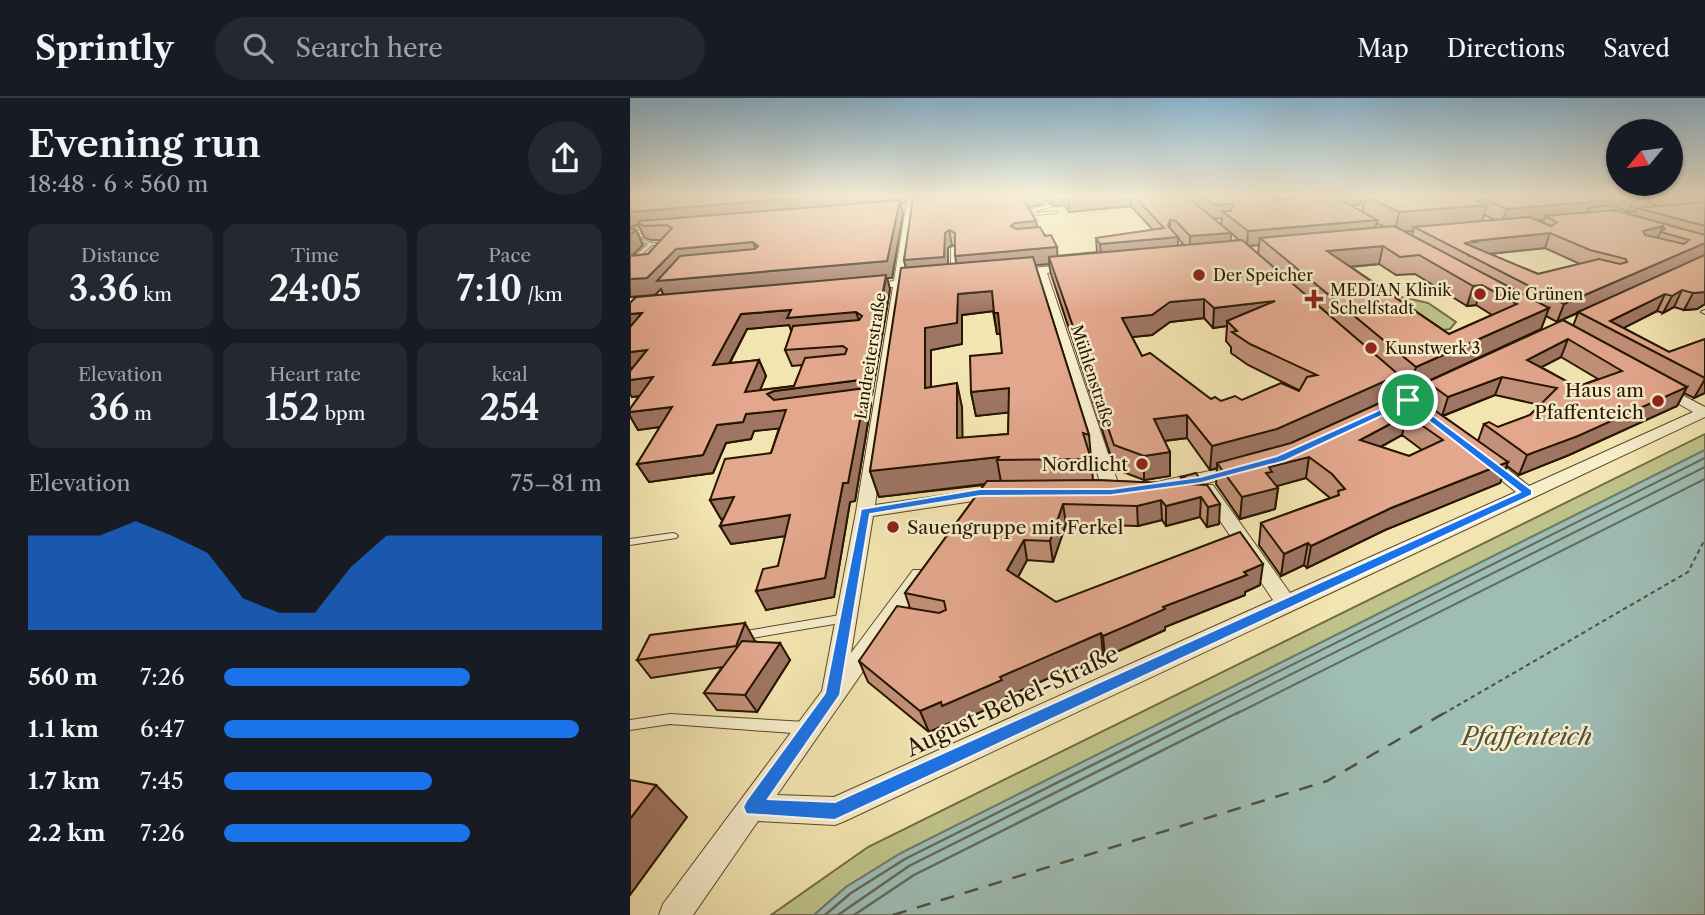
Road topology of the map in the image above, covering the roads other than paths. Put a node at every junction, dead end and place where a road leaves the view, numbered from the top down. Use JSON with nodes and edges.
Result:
{"nodes":[{"id":1,"x":643,"y":233,"type":"edge"},
{"id":2,"x":908,"y":233,"type":"edge"},
{"id":3,"x":651,"y":244,"type":"junction"},
{"id":4,"x":953,"y":248,"type":"edge"},
{"id":5,"x":667,"y":251,"type":"edge"},
{"id":6,"x":1089,"y":266,"type":"edge"},
{"id":7,"x":630,"y":267,"type":"edge"},
{"id":8,"x":641,"y":268,"type":"edge"},
{"id":9,"x":1041,"y":270,"type":"junction"},
{"id":10,"x":1006,"y":274,"type":"edge"},
{"id":11,"x":966,"y":277,"type":"edge"},
{"id":12,"x":953,"y":279,"type":"junction"},
{"id":13,"x":899,"y":283,"type":"junction"},
{"id":14,"x":849,"y":288,"type":"edge"},
{"id":15,"x":1648,"y":380,"type":"edge"},
{"id":16,"x":1704,"y":412,"type":"edge"},
{"id":17,"x":1469,"y":447,"type":"edge"},
{"id":18,"x":1254,"y":466,"type":"edge"},
{"id":19,"x":1201,"y":480,"type":"junction"},
{"id":20,"x":1017,"y":492,"type":"edge"},
{"id":21,"x":980,"y":493,"type":"junction"},
{"id":22,"x":1528,"y":493,"type":"junction"},
{"id":23,"x":865,"y":512,"type":"junction"},
{"id":24,"x":965,"y":513,"type":"edge"},
{"id":25,"x":673,"y":536,"type":"dead end"},
{"id":26,"x":630,"y":542,"type":"edge"},
{"id":27,"x":934,"y":555,"type":"edge"},
{"id":28,"x":1287,"y":604,"type":"junction"},
{"id":29,"x":846,"y":618,"type":"junction"},
{"id":30,"x":728,"y":639,"type":"edge"},
{"id":31,"x":832,"y":695,"type":"junction"},
{"id":32,"x":630,"y":725,"type":"edge"},
{"id":33,"x":807,"y":729,"type":"junction"},
{"id":34,"x":752,"y":807,"type":"junction"},
{"id":35,"x":674,"y":915,"type":"edge"}],
"edges":[{"from":1,"to":3,"type":"lane"},
{"from":2,"to":13,"type":"street","name":"Landreiterstraße"},
{"from":3,"to":5,"type":"lane"},
{"from":3,"to":7,"type":"lane"},
{"from":4,"to":12,"type":"lane"},
{"from":6,"to":9,"type":"street"},
{"from":7,"to":8,"type":"lane"},
{"from":9,"to":10,"type":"street"},
{"from":9,"to":19,"type":"street","name":"Mühlenstraße"},
{"from":11,"to":12,"type":"street"},
{"from":12,"to":13,"type":"street"},
{"from":13,"to":14,"type":"street"},
{"from":13,"to":23,"type":"street","name":"Landreiterstraße"},
{"from":15,"to":16,"type":"street"},
{"from":16,"to":22,"type":"street","name":"August-Bebel-Straße"},
{"from":17,"to":22,"type":"street"},
{"from":18,"to":19,"type":"street"},
{"from":19,"to":28,"type":"street"},
{"from":20,"to":21,"type":"street"},
{"from":21,"to":23,"type":"street"},
{"from":21,"to":24,"type":"street"},
{"from":22,"to":28,"type":"street","name":"August-Bebel-Straße"},
{"from":23,"to":29,"type":"street","name":"Landreiterstraße"},
{"from":25,"to":26,"type":"lane"},
{"from":27,"to":31,"type":"street"},
{"from":28,"to":34,"type":"street","name":"August-Bebel-Straße"},
{"from":29,"to":30,"type":"lane"},
{"from":29,"to":31,"type":"street","name":"Landreiterstraße"},
{"from":31,"to":33,"type":"street"},
{"from":32,"to":33,"type":"lane"},
{"from":33,"to":34,"type":"street"},
{"from":34,"to":35,"type":"street"}]}
